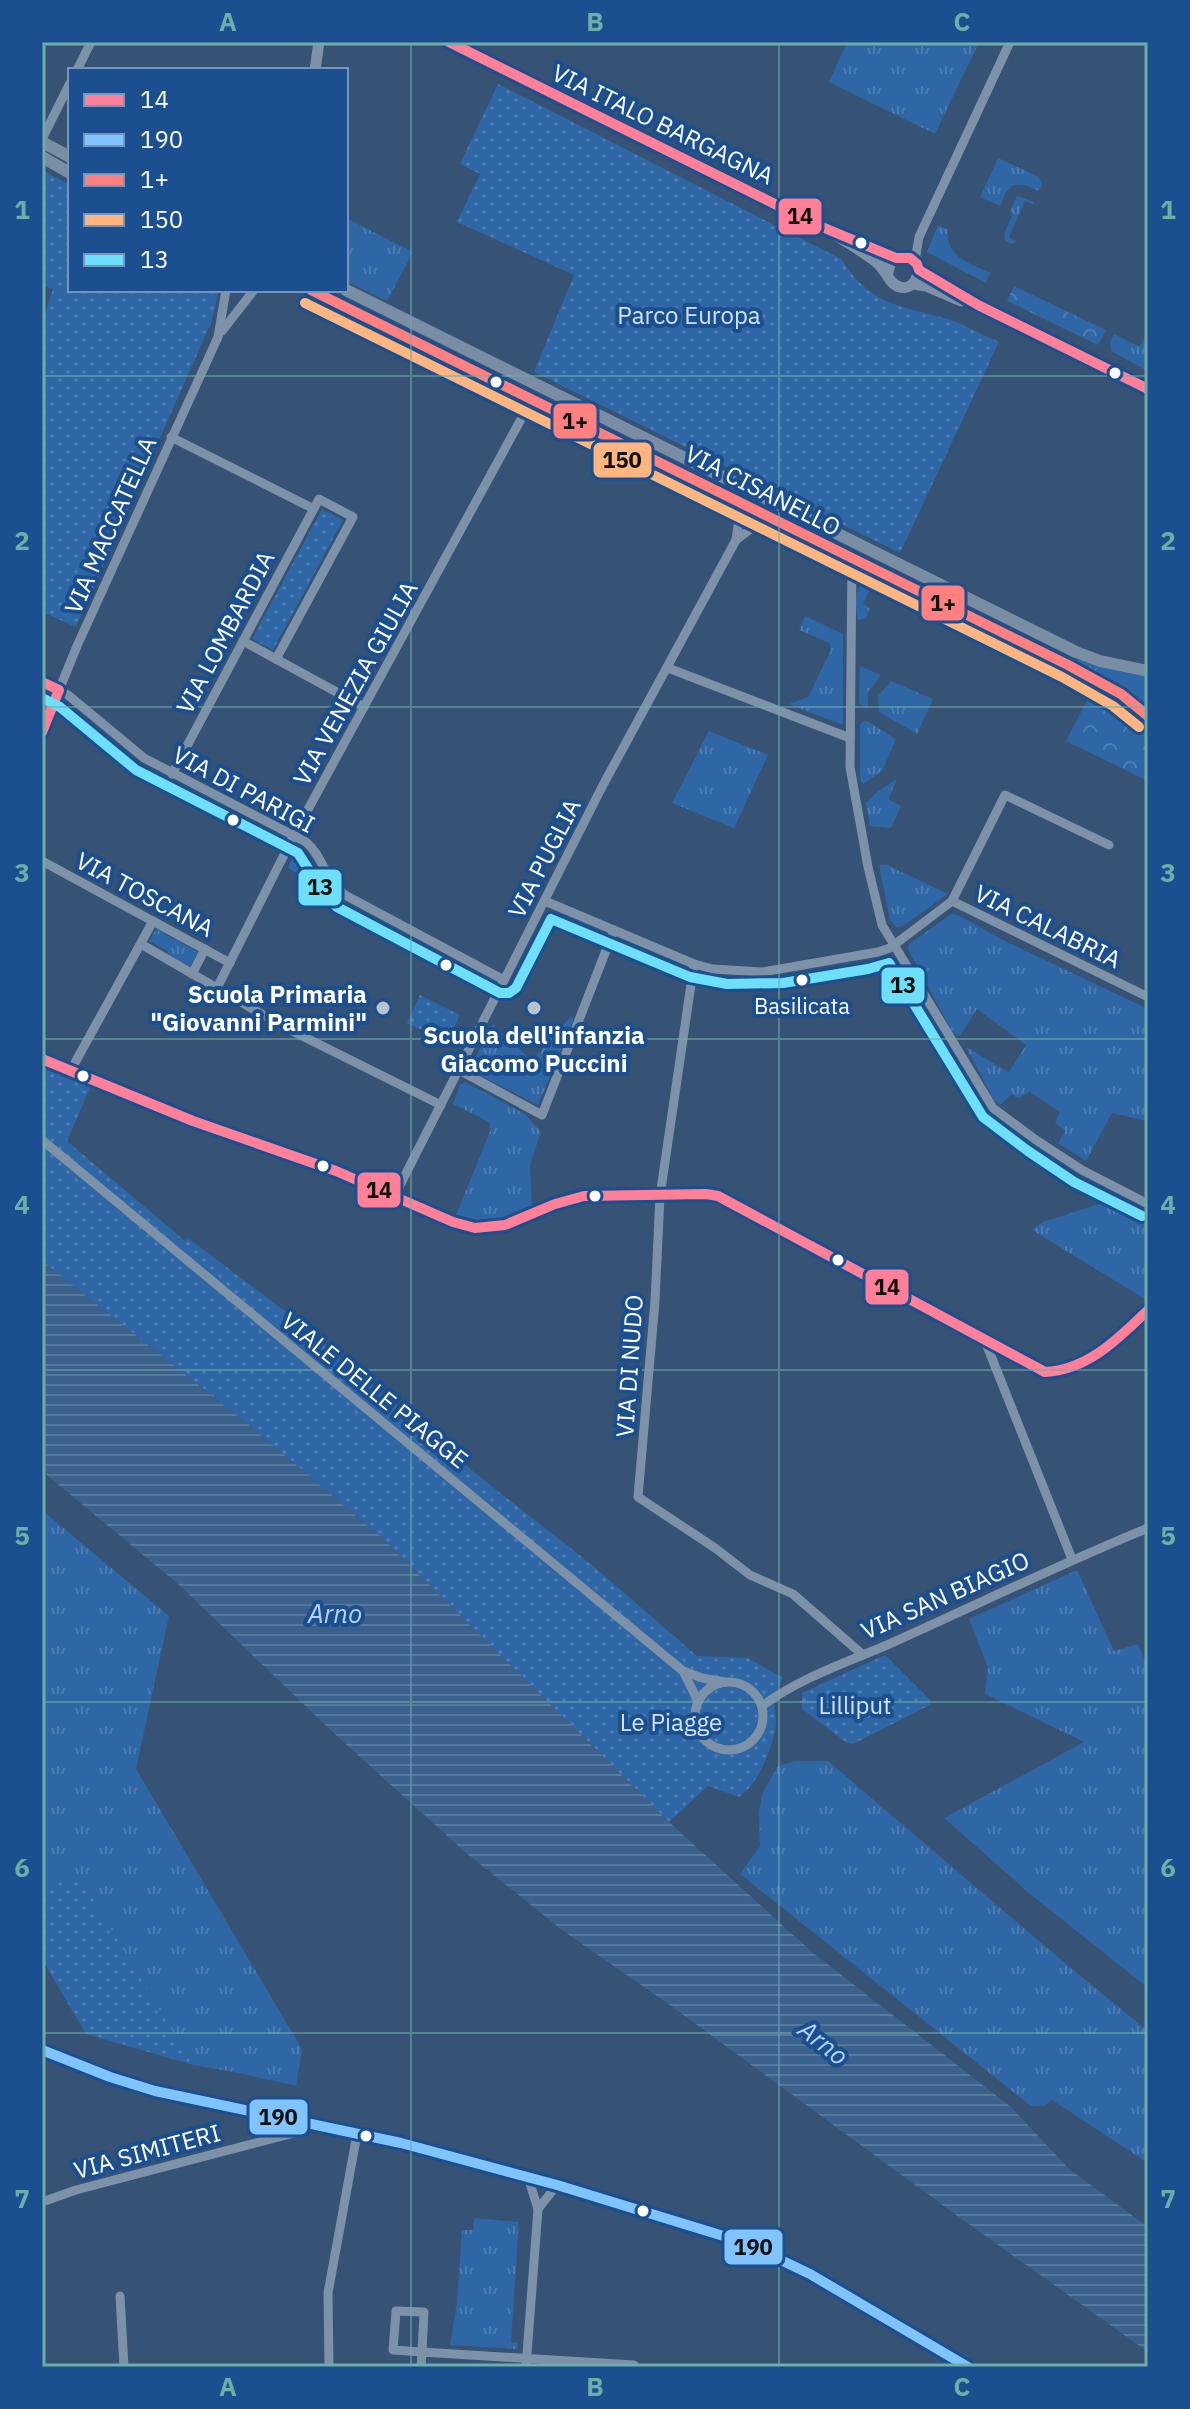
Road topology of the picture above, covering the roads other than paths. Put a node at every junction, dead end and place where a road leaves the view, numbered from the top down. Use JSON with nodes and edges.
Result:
{"nodes":[{"id":1,"x":91,"y":42,"type":"edge"},
{"id":2,"x":319,"y":42,"type":"edge"},
{"id":3,"x":449,"y":42,"type":"edge"},
{"id":4,"x":1010,"y":42,"type":"edge"},
{"id":5,"x":470,"y":47,"type":"edge"},
{"id":6,"x":78,"y":68,"type":"edge"},
{"id":7,"x":315,"y":68,"type":"edge"},
{"id":8,"x":68,"y":87,"type":"edge"},
{"id":9,"x":42,"y":140,"type":"edge"},
{"id":10,"x":68,"y":156,"type":"edge"},
{"id":11,"x":42,"y":157,"type":"edge"},
{"id":12,"x":68,"y":172,"type":"edge"},
{"id":13,"x":815,"y":224,"type":"junction"},
{"id":14,"x":919,"y":237,"type":"junction"},
{"id":15,"x":898,"y":257,"type":"junction"},
{"id":16,"x":917,"y":266,"type":"junction"},
{"id":17,"x":888,"y":272,"type":"junction"},
{"id":18,"x":913,"y":284,"type":"junction"},
{"id":19,"x":348,"y":291,"type":"edge"},
{"id":20,"x":226,"y":292,"type":"edge"},
{"id":21,"x":252,"y":292,"type":"edge"},
{"id":22,"x":315,"y":292,"type":"edge"},
{"id":23,"x":978,"y":305,"type":"junction"},
{"id":24,"x":218,"y":337,"type":"junction"},
{"id":25,"x":1148,"y":389,"type":"edge"},
{"id":26,"x":532,"y":399,"type":"junction"},
{"id":27,"x":171,"y":437,"type":"junction"},
{"id":28,"x":734,"y":499,"type":"junction"},
{"id":29,"x":314,"y":509,"type":"junction"},
{"id":30,"x":781,"y":523,"type":"junction"},
{"id":31,"x":736,"y":540,"type":"junction"},
{"id":32,"x":852,"y":559,"type":"junction"},
{"id":33,"x":243,"y":641,"type":"junction"},
{"id":34,"x":276,"y":659,"type":"junction"},
{"id":35,"x":668,"y":668,"type":"junction"},
{"id":36,"x":1148,"y":671,"type":"edge"},
{"id":37,"x":42,"y":682,"type":"edge"},
{"id":38,"x":59,"y":690,"type":"junction"},
{"id":39,"x":364,"y":707,"type":"junction"},
{"id":40,"x":1148,"y":716,"type":"edge"},
{"id":41,"x":42,"y":732,"type":"edge"},
{"id":42,"x":850,"y":738,"type":"junction"},
{"id":43,"x":172,"y":774,"type":"junction"},
{"id":44,"x":294,"y":835,"type":"junction"},
{"id":45,"x":1109,"y":845,"type":"dead end"},
{"id":46,"x":42,"y":861,"type":"edge"},
{"id":47,"x":545,"y":901,"type":"junction"},
{"id":48,"x":952,"y":901,"type":"junction"},
{"id":49,"x":153,"y":921,"type":"junction"},
{"id":50,"x":614,"y":930,"type":"junction"},
{"id":51,"x":141,"y":944,"type":"junction"},
{"id":52,"x":894,"y":945,"type":"junction"},
{"id":53,"x":205,"y":949,"type":"junction"},
{"id":54,"x":230,"y":963,"type":"junction"},
{"id":55,"x":694,"y":964,"type":"junction"},
{"id":56,"x":192,"y":974,"type":"junction"},
{"id":57,"x":504,"y":980,"type":"junction"},
{"id":58,"x":217,"y":988,"type":"junction"},
{"id":59,"x":1148,"y":997,"type":"edge"},
{"id":60,"x":42,"y":1059,"type":"edge"},
{"id":61,"x":71,"y":1070,"type":"junction"},
{"id":62,"x":459,"y":1070,"type":"junction"},
{"id":63,"x":441,"y":1105,"type":"junction"},
{"id":64,"x":42,"y":1140,"type":"edge"},
{"id":65,"x":660,"y":1196,"type":"junction"},
{"id":66,"x":394,"y":1197,"type":"junction"},
{"id":67,"x":1148,"y":1204,"type":"edge"},
{"id":68,"x":1148,"y":1310,"type":"edge"},
{"id":69,"x":985,"y":1341,"type":"junction"},
{"id":70,"x":1148,"y":1528,"type":"edge"},
{"id":71,"x":1072,"y":1559,"type":"junction"},
{"id":72,"x":863,"y":1655,"type":"junction"},
{"id":73,"x":683,"y":1671,"type":"junction"},
{"id":74,"x":725,"y":1682,"type":"junction"},
{"id":75,"x":698,"y":1701,"type":"junction"},
{"id":76,"x":762,"y":1706,"type":"junction"},
{"id":77,"x":42,"y":2050,"type":"edge"},
{"id":78,"x":308,"y":2123,"type":"junction"},
{"id":79,"x":357,"y":2134,"type":"junction"},
{"id":80,"x":528,"y":2177,"type":"junction"},
{"id":81,"x":557,"y":2185,"type":"junction"},
{"id":82,"x":42,"y":2202,"type":"edge"},
{"id":83,"x":538,"y":2209,"type":"junction"},
{"id":84,"x":120,"y":2296,"type":"dead end"},
{"id":85,"x":422,"y":2352,"type":"junction"},
{"id":86,"x":527,"y":2363,"type":"edge"},
{"id":87,"x":634,"y":2365,"type":"edge"},
{"id":88,"x":124,"y":2367,"type":"edge"},
{"id":89,"x":329,"y":2367,"type":"edge"},
{"id":90,"x":421,"y":2367,"type":"edge"},
{"id":91,"x":968,"y":2367,"type":"edge"}],
"edges":[{"from":1,"to":6,"type":"street"},
{"from":2,"to":7,"type":"street"},
{"from":3,"to":5,"type":"street","name":"VIA ITALO BARGAGNA"},
{"from":4,"to":14,"type":"street"},
{"from":5,"to":13,"type":"street","name":"VIA ITALO BARGAGNA"},
{"from":8,"to":9,"type":"street"},
{"from":9,"to":10,"type":"main road"},
{"from":11,"to":12,"type":"main road"},
{"from":13,"to":15,"type":"street","name":"VIA ITALO BARGAGNA"},
{"from":13,"to":17,"type":"street","name":"VIA ITALO BARGAGNA"},
{"from":14,"to":15,"type":"street"},
{"from":14,"to":16,"type":"street"},
{"from":15,"to":16,"type":"street"},
{"from":15,"to":17,"type":"street"},
{"from":16,"to":18,"type":"street"},
{"from":16,"to":23,"type":"street"},
{"from":17,"to":18,"type":"street"},
{"from":18,"to":23,"type":"street"},
{"from":19,"to":36,"type":"main road","name":"VIA CISANELLO"},
{"from":20,"to":24,"type":"street","name":"VIA MACCATELLA"},
{"from":21,"to":24,"type":"street","name":"VIA MACCATELLA"},
{"from":22,"to":26,"type":"main road","name":"VIA CISANELLO"},
{"from":23,"to":25,"type":"street"},
{"from":24,"to":27,"type":"street","name":"VIA MACCATELLA"},
{"from":26,"to":28,"type":"main road","name":"VIA CISANELLO"},
{"from":26,"to":39,"type":"street","name":"VIA VENEZIA GIULIA"},
{"from":27,"to":29,"type":"street"},
{"from":27,"to":38,"type":"street","name":"VIA MACCATELLA"},
{"from":28,"to":30,"type":"main road","name":"VIA CISANELLO"},
{"from":28,"to":31,"type":"street"},
{"from":29,"to":33,"type":"street","name":"VIA LOMBARDIA"},
{"from":29,"to":34,"type":"street"},
{"from":30,"to":31,"type":"street"},
{"from":30,"to":32,"type":"main road","name":"VIA CISANELLO"},
{"from":31,"to":35,"type":"street","name":"VIA PUGLIA"},
{"from":32,"to":40,"type":"main road","name":"VIA CISANELLO"},
{"from":32,"to":42,"type":"street"},
{"from":33,"to":34,"type":"street"},
{"from":33,"to":43,"type":"street","name":"VIA LOMBARDIA"},
{"from":34,"to":39,"type":"street"},
{"from":35,"to":42,"type":"street"},
{"from":35,"to":47,"type":"street","name":"VIA PUGLIA"},
{"from":37,"to":38,"type":"street","name":"VIA DI PARIGI"},
{"from":38,"to":41,"type":"street","name":"VIA MACCATELLA"},
{"from":38,"to":43,"type":"street","name":"VIA DI PARIGI"},
{"from":39,"to":44,"type":"street","name":"VIA VENEZIA GIULIA"},
{"from":42,"to":52,"type":"street"},
{"from":43,"to":44,"type":"street","name":"VIA DI PARIGI"},
{"from":44,"to":54,"type":"street","name":"VIA VENEZIA GIULIA"},
{"from":44,"to":57,"type":"street","name":"VIA DI PARIGI"},
{"from":45,"to":48,"type":"street"},
{"from":46,"to":49,"type":"street","name":"VIA TOSCANA"},
{"from":47,"to":50,"type":"street"},
{"from":47,"to":57,"type":"street","name":"VIA PUGLIA"},
{"from":48,"to":52,"type":"street","name":"VIA CALABRIA"},
{"from":48,"to":59,"type":"street","name":"VIA CALABRIA"},
{"from":49,"to":51,"type":"street"},
{"from":49,"to":53,"type":"street","name":"VIA TOSCANA"},
{"from":50,"to":55,"type":"street"},
{"from":50,"to":62,"type":"street"},
{"from":51,"to":56,"type":"street"},
{"from":51,"to":61,"type":"street"},
{"from":52,"to":55,"type":"street"},
{"from":52,"to":67,"type":"street"},
{"from":53,"to":54,"type":"street","name":"VIA TOSCANA"},
{"from":53,"to":56,"type":"street"},
{"from":54,"to":58,"type":"street","name":"VIA VENEZIA GIULIA"},
{"from":55,"to":65,"type":"street","name":"VIA DI NUDO"},
{"from":56,"to":58,"type":"street"},
{"from":57,"to":62,"type":"street","name":"VIA PUGLIA"},
{"from":58,"to":63,"type":"street"},
{"from":60,"to":61,"type":"street"},
{"from":61,"to":66,"type":"street"},
{"from":62,"to":63,"type":"street","name":"VIA PUGLIA"},
{"from":63,"to":66,"type":"street","name":"VIA PUGLIA"},
{"from":64,"to":73,"type":"street","name":"VIALE DELLE PIAGGE"},
{"from":65,"to":66,"type":"street"},
{"from":65,"to":69,"type":"street"},
{"from":65,"to":72,"type":"street","name":"VIA DI NUDO"},
{"from":68,"to":69,"type":"street"},
{"from":69,"to":71,"type":"street"},
{"from":70,"to":71,"type":"street","name":"VIA SAN BIAGIO"},
{"from":71,"to":72,"type":"street","name":"VIA SAN BIAGIO"},
{"from":72,"to":76,"type":"street","name":"VIA SAN BIAGIO"},
{"from":73,"to":74,"type":"street","name":"VIALE DELLE PIAGGE"},
{"from":73,"to":75,"type":"street","name":"VIALE DELLE PIAGGE"},
{"from":74,"to":75,"type":"street"},
{"from":74,"to":76,"type":"street"},
{"from":75,"to":76,"type":"street"},
{"from":77,"to":78,"type":"main road"},
{"from":78,"to":79,"type":"main road"},
{"from":78,"to":82,"type":"street","name":"VIA SIMITERI"},
{"from":79,"to":80,"type":"main road"},
{"from":79,"to":89,"type":"street"},
{"from":80,"to":81,"type":"main road"},
{"from":80,"to":83,"type":"street"},
{"from":81,"to":83,"type":"street"},
{"from":81,"to":91,"type":"main road"},
{"from":83,"to":86,"type":"street"},
{"from":84,"to":88,"type":"street"},
{"from":85,"to":85,"type":"street"},
{"from":85,"to":86,"type":"street"},
{"from":85,"to":90,"type":"street"},
{"from":86,"to":87,"type":"street"}]}
